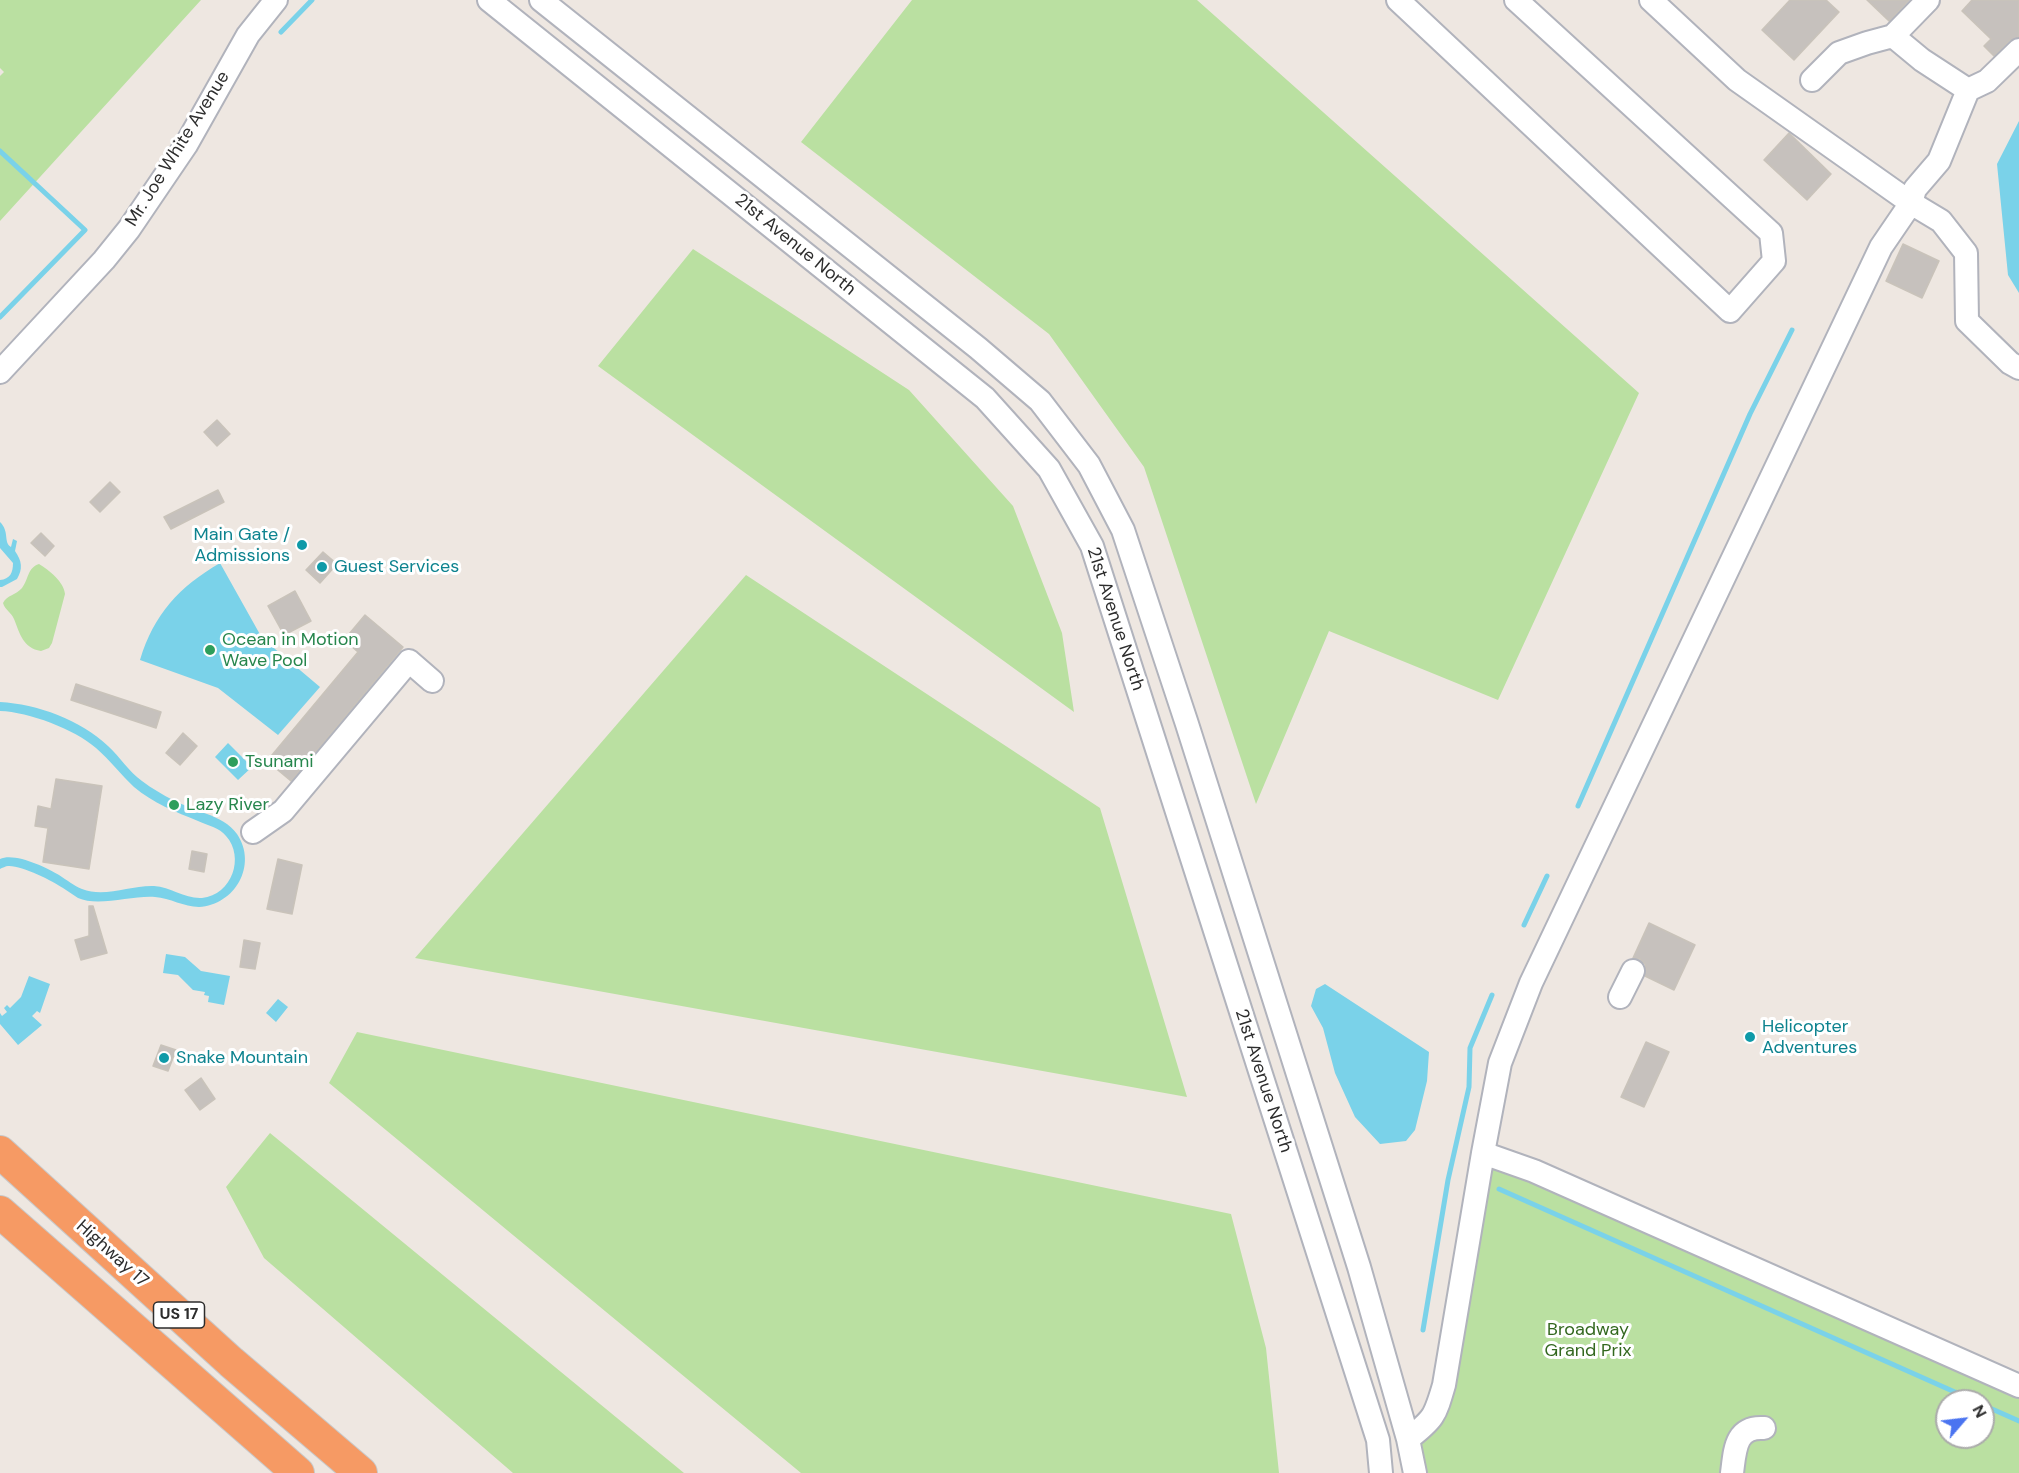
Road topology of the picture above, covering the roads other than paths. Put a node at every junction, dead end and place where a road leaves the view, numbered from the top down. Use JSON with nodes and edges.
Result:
{"nodes":[{"id":1,"x":276,"y":0,"type":"edge"},
{"id":2,"x":489,"y":0,"type":"edge"},
{"id":3,"x":541,"y":0,"type":"edge"},
{"id":4,"x":1398,"y":0,"type":"edge"},
{"id":5,"x":1516,"y":0,"type":"edge"},
{"id":6,"x":1651,"y":0,"type":"edge"},
{"id":7,"x":1928,"y":0,"type":"edge"},
{"id":8,"x":1893,"y":36,"type":"junction"},
{"id":9,"x":2019,"y":50,"type":"edge"},
{"id":10,"x":1812,"y":80,"type":"dead end"},
{"id":11,"x":1968,"y":90,"type":"junction"},
{"id":12,"x":1911,"y":203,"type":"junction"},
{"id":13,"x":2019,"y":368,"type":"edge"},
{"id":14,"x":0,"y":372,"type":"edge"},
{"id":15,"x":432,"y":681,"type":"dead end"},
{"id":16,"x":254,"y":832,"type":"dead end"},
{"id":17,"x":1633,"y":970,"type":"dead end"},
{"id":18,"x":1620,"y":998,"type":"dead end"},
{"id":19,"x":0,"y":1152,"type":"edge"},
{"id":20,"x":1483,"y":1153,"type":"junction"},
{"id":21,"x":0,"y":1212,"type":"edge"},
{"id":22,"x":2019,"y":1386,"type":"edge"},
{"id":23,"x":1764,"y":1428,"type":"dead end"},
{"id":24,"x":1408,"y":1439,"type":"junction"},
{"id":25,"x":298,"y":1473,"type":"edge"},
{"id":26,"x":362,"y":1473,"type":"edge"},
{"id":27,"x":1381,"y":1473,"type":"edge"},
{"id":28,"x":1415,"y":1473,"type":"edge"},
{"id":29,"x":1732,"y":1473,"type":"edge"}],
"edges":[{"from":1,"to":14,"type":"street","name":"Mr. Joe White Avenue"},
{"from":2,"to":27,"type":"street","name":"21st Avenue North"},
{"from":3,"to":24,"type":"street","name":"21st Avenue North"},
{"from":4,"to":5,"type":"street"},
{"from":6,"to":12,"type":"street"},
{"from":7,"to":8,"type":"street"},
{"from":8,"to":10,"type":"street"},
{"from":8,"to":11,"type":"street"},
{"from":9,"to":11,"type":"street"},
{"from":11,"to":12,"type":"street"},
{"from":12,"to":13,"type":"street"},
{"from":12,"to":20,"type":"street"},
{"from":15,"to":16,"type":"street"},
{"from":17,"to":18,"type":"street"},
{"from":19,"to":26,"type":"highway","name":"Highway 17","number":"US 17"},
{"from":20,"to":22,"type":"street"},
{"from":20,"to":24,"type":"street"},
{"from":21,"to":25,"type":"highway","number":"US 17"},
{"from":23,"to":29,"type":"street"},
{"from":24,"to":28,"type":"street","name":"21st Avenue North"}]}
